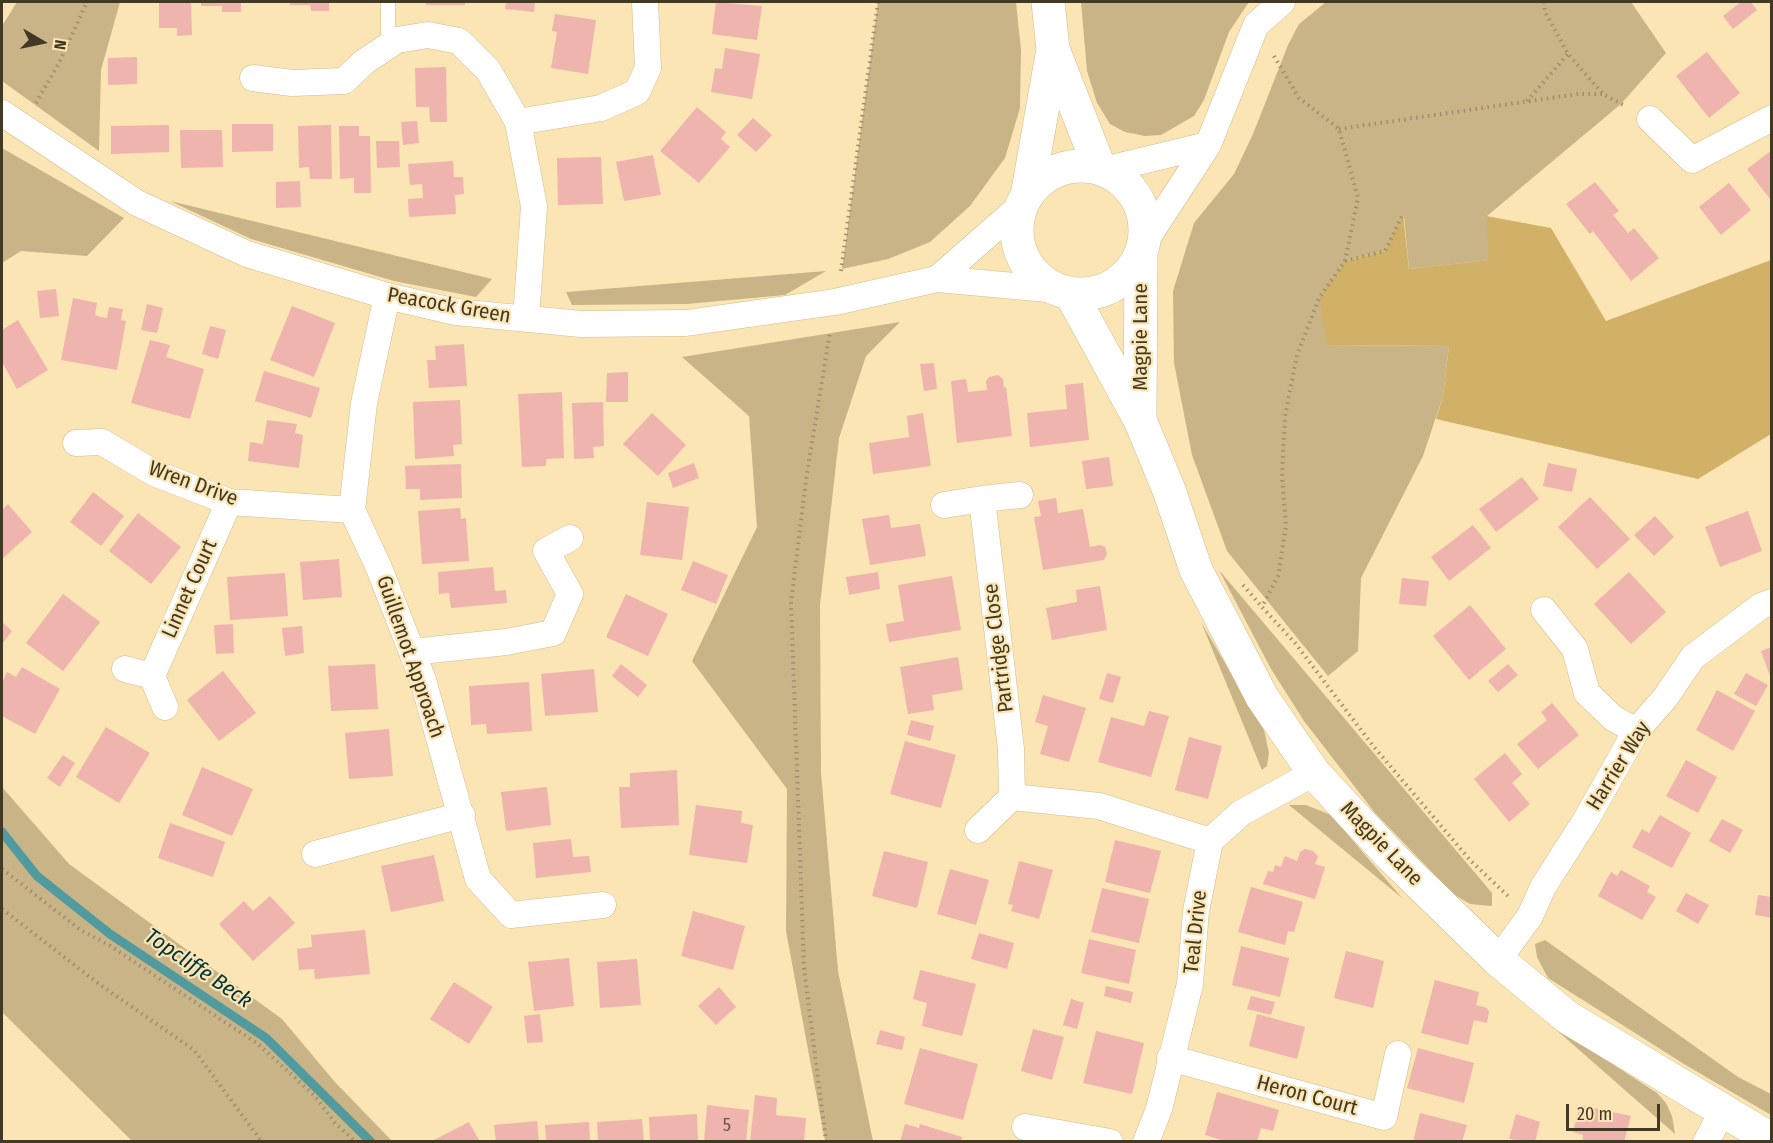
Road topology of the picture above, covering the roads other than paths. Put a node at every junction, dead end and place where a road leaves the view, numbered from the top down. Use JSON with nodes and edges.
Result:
{"nodes":[{"id":1,"x":388,"y":2,"type":"edge"},
{"id":2,"x":645,"y":2,"type":"edge"},
{"id":3,"x":1048,"y":2,"type":"edge"},
{"id":4,"x":1282,"y":2,"type":"edge"},
{"id":5,"x":388,"y":45,"type":"junction"},
{"id":6,"x":1053,"y":49,"type":"junction"},
{"id":7,"x":253,"y":78,"type":"dead end"},
{"id":8,"x":1772,"y":118,"type":"edge"},
{"id":9,"x":1650,"y":119,"type":"road end"},
{"id":10,"x":12,"y":120,"type":"edge"},
{"id":11,"x":518,"y":122,"type":"junction"},
{"id":12,"x":1208,"y":145,"type":"junction"},
{"id":13,"x":1102,"y":170,"type":"junction"},
{"id":14,"x":1026,"y":199,"type":"junction"},
{"id":15,"x":1142,"y":249,"type":"junction"},
{"id":16,"x":937,"y":279,"type":"junction"},
{"id":17,"x":1065,"y":292,"type":"junction"},
{"id":18,"x":387,"y":296,"type":"junction"},
{"id":19,"x":526,"y":319,"type":"junction"},
{"id":20,"x":1140,"y":420,"type":"junction"},
{"id":21,"x":76,"y":443,"type":"dead end"},
{"id":22,"x":1020,"y":495,"type":"dead end"},
{"id":23,"x":982,"y":499,"type":"junction"},
{"id":24,"x":229,"y":502,"type":"junction"},
{"id":25,"x":944,"y":505,"type":"dead end"},
{"id":26,"x":352,"y":510,"type":"junction"},
{"id":27,"x":570,"y":538,"type":"dead end"},
{"id":28,"x":1772,"y":602,"type":"edge"},
{"id":29,"x":1544,"y":610,"type":"dead end"},
{"id":30,"x":412,"y":652,"type":"junction"},
{"id":31,"x":125,"y":669,"type":"dead end"},
{"id":32,"x":152,"y":676,"type":"junction"},
{"id":33,"x":165,"y":707,"type":"dead end"},
{"id":34,"x":1636,"y":732,"type":"junction"},
{"id":35,"x":1314,"y":772,"type":"junction"},
{"id":36,"x":1012,"y":798,"type":"junction"},
{"id":37,"x":462,"y":815,"type":"junction"},
{"id":38,"x":978,"y":830,"type":"dead end"},
{"id":39,"x":1210,"y":841,"type":"junction"},
{"id":40,"x":315,"y":854,"type":"dead end"},
{"id":41,"x":603,"y":905,"type":"dead end"},
{"id":42,"x":1498,"y":960,"type":"junction"},
{"id":43,"x":1398,"y":1054,"type":"dead end"},
{"id":44,"x":1170,"y":1058,"type":"junction"},
{"id":45,"x":1722,"y":1112,"type":"junction"},
{"id":46,"x":1025,"y":1127,"type":"dead end"},
{"id":47,"x":1772,"y":1140,"type":"edge"},
{"id":48,"x":1110,"y":1142,"type":"edge"},
{"id":49,"x":1146,"y":1142,"type":"edge"},
{"id":50,"x":1706,"y":1142,"type":"edge"}],
"edges":[{"from":1,"to":5,"type":"lane"},
{"from":2,"to":11,"type":"street"},
{"from":3,"to":6,"type":"street"},
{"from":4,"to":12,"type":"street"},
{"from":5,"to":7,"type":"street"},
{"from":5,"to":11,"type":"street"},
{"from":6,"to":13,"type":"street"},
{"from":6,"to":14,"type":"street"},
{"from":8,"to":9,"type":"street"},
{"from":10,"to":18,"type":"street","name":"Peacock Green"},
{"from":11,"to":19,"type":"street"},
{"from":12,"to":13,"type":"street"},
{"from":12,"to":15,"type":"street"},
{"from":13,"to":14,"type":"street"},
{"from":13,"to":15,"type":"street"},
{"from":14,"to":16,"type":"street","name":"Peacock Green"},
{"from":14,"to":17,"type":"street"},
{"from":15,"to":17,"type":"street"},
{"from":15,"to":20,"type":"street","name":"Magpie Lane"},
{"from":16,"to":17,"type":"street","name":"Peacock Green"},
{"from":16,"to":19,"type":"street","name":"Peacock Green"},
{"from":17,"to":20,"type":"street","name":"Magpie Lane"},
{"from":18,"to":19,"type":"street","name":"Peacock Green"},
{"from":18,"to":26,"type":"street"},
{"from":20,"to":35,"type":"street","name":"Magpie Lane"},
{"from":21,"to":24,"type":"street","name":"Wren Drive"},
{"from":22,"to":23,"type":"street"},
{"from":23,"to":25,"type":"street"},
{"from":23,"to":36,"type":"street","name":"Partridge Close"},
{"from":24,"to":26,"type":"street","name":"Wren Drive"},
{"from":24,"to":32,"type":"street","name":"Linnet Court"},
{"from":26,"to":30,"type":"street","name":"Guillemot Approach"},
{"from":27,"to":30,"type":"street"},
{"from":28,"to":34,"type":"street","name":"Harrier Way"},
{"from":29,"to":34,"type":"street"},
{"from":30,"to":37,"type":"street","name":"Guillemot Approach"},
{"from":31,"to":32,"type":"street"},
{"from":32,"to":33,"type":"street"},
{"from":34,"to":42,"type":"street","name":"Harrier Way"},
{"from":35,"to":39,"type":"street"},
{"from":35,"to":42,"type":"street","name":"Magpie Lane"},
{"from":36,"to":38,"type":"street"},
{"from":36,"to":39,"type":"street"},
{"from":37,"to":40,"type":"street"},
{"from":37,"to":41,"type":"street","name":"Guillemot Approach"},
{"from":39,"to":44,"type":"street","name":"Teal Drive"},
{"from":42,"to":45,"type":"street","name":"Magpie Lane"},
{"from":43,"to":44,"type":"street","name":"Heron Court"},
{"from":44,"to":49,"type":"street","name":"Teal Drive"},
{"from":45,"to":47,"type":"street","name":"Magpie Lane"},
{"from":45,"to":50,"type":"street"},
{"from":46,"to":48,"type":"street"}]}
